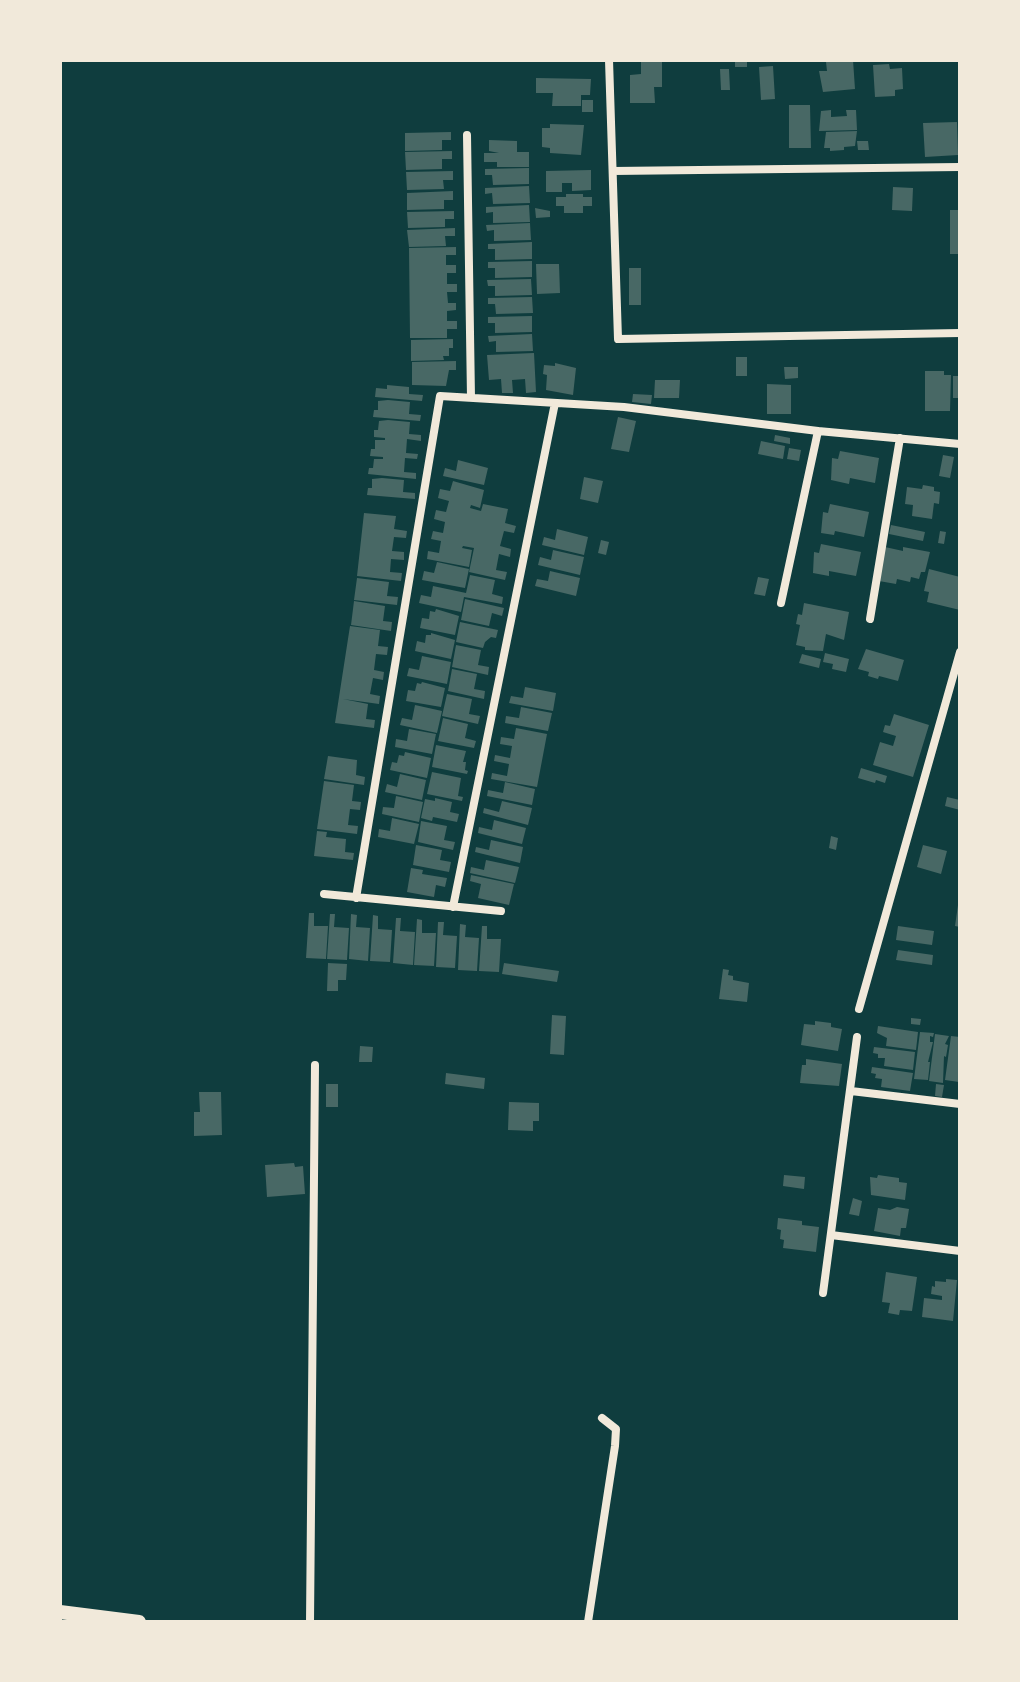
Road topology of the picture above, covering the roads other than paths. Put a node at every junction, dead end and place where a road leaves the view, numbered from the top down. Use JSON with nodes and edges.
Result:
{"nodes":[{"id":1,"x":609,"y":60,"type":"edge"},
{"id":2,"x":467,"y":135,"type":"dead end"},
{"id":3,"x":960,"y":167,"type":"edge"},
{"id":4,"x":613,"y":171,"type":"junction"},
{"id":5,"x":960,"y":333,"type":"edge"},
{"id":6,"x":471,"y":398,"type":"junction"},
{"id":7,"x":555,"y":403,"type":"junction"},
{"id":8,"x":818,"y":431,"type":"junction"},
{"id":9,"x":900,"y":438,"type":"junction"},
{"id":10,"x":960,"y":444,"type":"edge"},
{"id":11,"x":781,"y":603,"type":"dead end"},
{"id":12,"x":870,"y":619,"type":"dead end"},
{"id":13,"x":960,"y":652,"type":"edge"},
{"id":14,"x":324,"y":894,"type":"dead end"},
{"id":15,"x":356,"y":898,"type":"junction"},
{"id":16,"x":453,"y":907,"type":"junction"},
{"id":17,"x":501,"y":911,"type":"dead end"},
{"id":18,"x":859,"y":1009,"type":"dead end"},
{"id":19,"x":857,"y":1037,"type":"dead end"},
{"id":20,"x":315,"y":1065,"type":"dead end"},
{"id":21,"x":851,"y":1091,"type":"junction"},
{"id":22,"x":960,"y":1104,"type":"edge"},
{"id":23,"x":831,"y":1235,"type":"junction"},
{"id":24,"x":960,"y":1251,"type":"edge"},
{"id":25,"x":823,"y":1293,"type":"dead end"},
{"id":26,"x":602,"y":1418,"type":"dead end"},
{"id":27,"x":60,"y":1612,"type":"edge"},
{"id":28,"x":139,"y":1622,"type":"edge"},
{"id":29,"x":310,"y":1622,"type":"edge"},
{"id":30,"x":588,"y":1622,"type":"edge"}],
"edges":[{"from":1,"to":4,"type":"street"},
{"from":2,"to":6,"type":"street"},
{"from":3,"to":4,"type":"street"},
{"from":4,"to":5,"type":"street"},
{"from":6,"to":7,"type":"street"},
{"from":6,"to":15,"type":"street"},
{"from":7,"to":8,"type":"street"},
{"from":7,"to":16,"type":"street"},
{"from":8,"to":9,"type":"street"},
{"from":8,"to":11,"type":"street"},
{"from":9,"to":10,"type":"street"},
{"from":9,"to":12,"type":"street"},
{"from":13,"to":18,"type":"street"},
{"from":14,"to":15,"type":"street"},
{"from":15,"to":16,"type":"street"},
{"from":16,"to":17,"type":"street"},
{"from":19,"to":21,"type":"street"},
{"from":20,"to":29,"type":"street"},
{"from":21,"to":22,"type":"street"},
{"from":21,"to":23,"type":"street"},
{"from":23,"to":24,"type":"street"},
{"from":23,"to":25,"type":"street"},
{"from":26,"to":30,"type":"street"},
{"from":27,"to":28,"type":"main road"}]}
